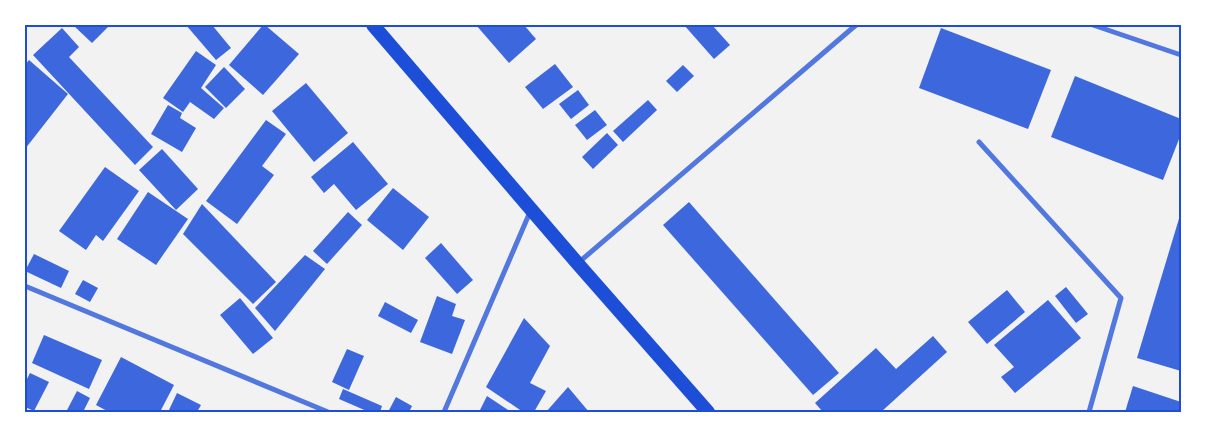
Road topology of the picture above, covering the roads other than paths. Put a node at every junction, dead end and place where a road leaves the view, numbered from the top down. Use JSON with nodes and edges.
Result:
{"nodes":[{"id":1,"x":373,"y":25,"type":"edge"},
{"id":2,"x":856,"y":25,"type":"edge"},
{"id":3,"x":1093,"y":25,"type":"edge"},
{"id":4,"x":1181,"y":55,"type":"edge"},
{"id":5,"x":979,"y":142,"type":"dead end"},
{"id":6,"x":532,"y":209,"type":"junction"},
{"id":7,"x":578,"y":264,"type":"junction"},
{"id":8,"x":25,"y":286,"type":"edge"},
{"id":9,"x":328,"y":412,"type":"edge"},
{"id":10,"x":444,"y":412,"type":"edge"},
{"id":11,"x":708,"y":412,"type":"edge"},
{"id":12,"x":1089,"y":412,"type":"edge"}],
"edges":[{"from":1,"to":6,"type":"highway"},
{"from":2,"to":7,"type":"street"},
{"from":3,"to":4,"type":"street"},
{"from":5,"to":12,"type":"street"},
{"from":6,"to":7,"type":"highway"},
{"from":6,"to":10,"type":"street"},
{"from":7,"to":11,"type":"highway"},
{"from":8,"to":9,"type":"street"}]}
